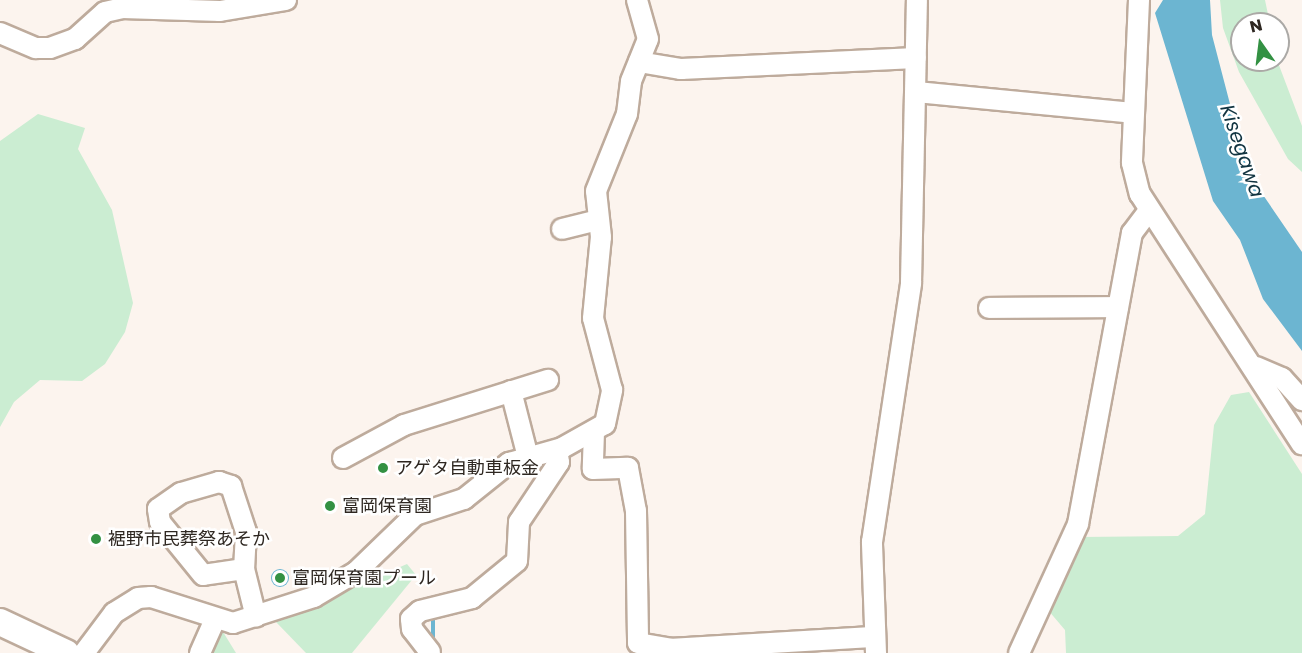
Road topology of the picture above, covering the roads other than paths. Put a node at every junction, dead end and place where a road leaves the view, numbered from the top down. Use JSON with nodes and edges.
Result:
{"nodes":[{"id":1,"x":286,"y":0,"type":"edge"},
{"id":2,"x":637,"y":0,"type":"edge"},
{"id":3,"x":917,"y":0,"type":"edge"},
{"id":4,"x":1139,"y":0,"type":"edge"},
{"id":5,"x":0,"y":33,"type":"edge"},
{"id":6,"x":916,"y":58,"type":"junction"},
{"id":7,"x":639,"y":62,"type":"junction"},
{"id":8,"x":916,"y":92,"type":"junction"},
{"id":9,"x":1133,"y":113,"type":"junction"},
{"id":10,"x":1148,"y":212,"type":"junction"},
{"id":11,"x":597,"y":220,"type":"junction"},
{"id":12,"x":562,"y":229,"type":"dead end"},
{"id":13,"x":1118,"y":307,"type":"junction"},
{"id":14,"x":989,"y":308,"type":"dead end"},
{"id":15,"x":1256,"y":367,"type":"junction"},
{"id":16,"x":548,"y":380,"type":"dead end"},
{"id":17,"x":511,"y":391,"type":"junction"},
{"id":18,"x":1302,"y":400,"type":"edge"},
{"id":19,"x":594,"y":432,"type":"junction"},
{"id":20,"x":1302,"y":444,"type":"edge"},
{"id":21,"x":557,"y":450,"type":"junction"},
{"id":22,"x":528,"y":457,"type":"junction"},
{"id":23,"x":343,"y":458,"type":"dead end"},
{"id":24,"x":244,"y":569,"type":"junction"},
{"id":25,"x":256,"y":617,"type":"junction"},
{"id":26,"x":215,"y":620,"type":"junction"},
{"id":27,"x":0,"y":622,"type":"edge"},
{"id":28,"x":876,"y":645,"type":"edge"},
{"id":29,"x":744,"y":648,"type":"edge"},
{"id":30,"x":430,"y":652,"type":"edge"},
{"id":31,"x":66,"y":653,"type":"edge"},
{"id":32,"x":84,"y":653,"type":"edge"},
{"id":33,"x":200,"y":653,"type":"edge"},
{"id":34,"x":1019,"y":653,"type":"edge"}],
"edges":[{"from":1,"to":5,"type":"street"},
{"from":2,"to":7,"type":"street"},
{"from":3,"to":6,"type":"street"},
{"from":4,"to":9,"type":"street"},
{"from":6,"to":7,"type":"street"},
{"from":6,"to":8,"type":"street"},
{"from":7,"to":11,"type":"street"},
{"from":8,"to":9,"type":"street"},
{"from":8,"to":28,"type":"street"},
{"from":9,"to":10,"type":"street"},
{"from":10,"to":13,"type":"street"},
{"from":10,"to":15,"type":"street"},
{"from":11,"to":12,"type":"street"},
{"from":11,"to":19,"type":"street"},
{"from":13,"to":14,"type":"street"},
{"from":13,"to":34,"type":"street"},
{"from":15,"to":18,"type":"street"},
{"from":15,"to":20,"type":"street"},
{"from":16,"to":17,"type":"street"},
{"from":17,"to":22,"type":"street"},
{"from":17,"to":23,"type":"street"},
{"from":19,"to":21,"type":"street"},
{"from":19,"to":29,"type":"street"},
{"from":21,"to":22,"type":"street"},
{"from":21,"to":30,"type":"street"},
{"from":22,"to":25,"type":"street"},
{"from":24,"to":24,"type":"street"},
{"from":24,"to":25,"type":"street"},
{"from":25,"to":26,"type":"street"},
{"from":26,"to":32,"type":"street"},
{"from":26,"to":33,"type":"street"},
{"from":27,"to":31,"type":"main road"},
{"from":28,"to":29,"type":"street"}]}
